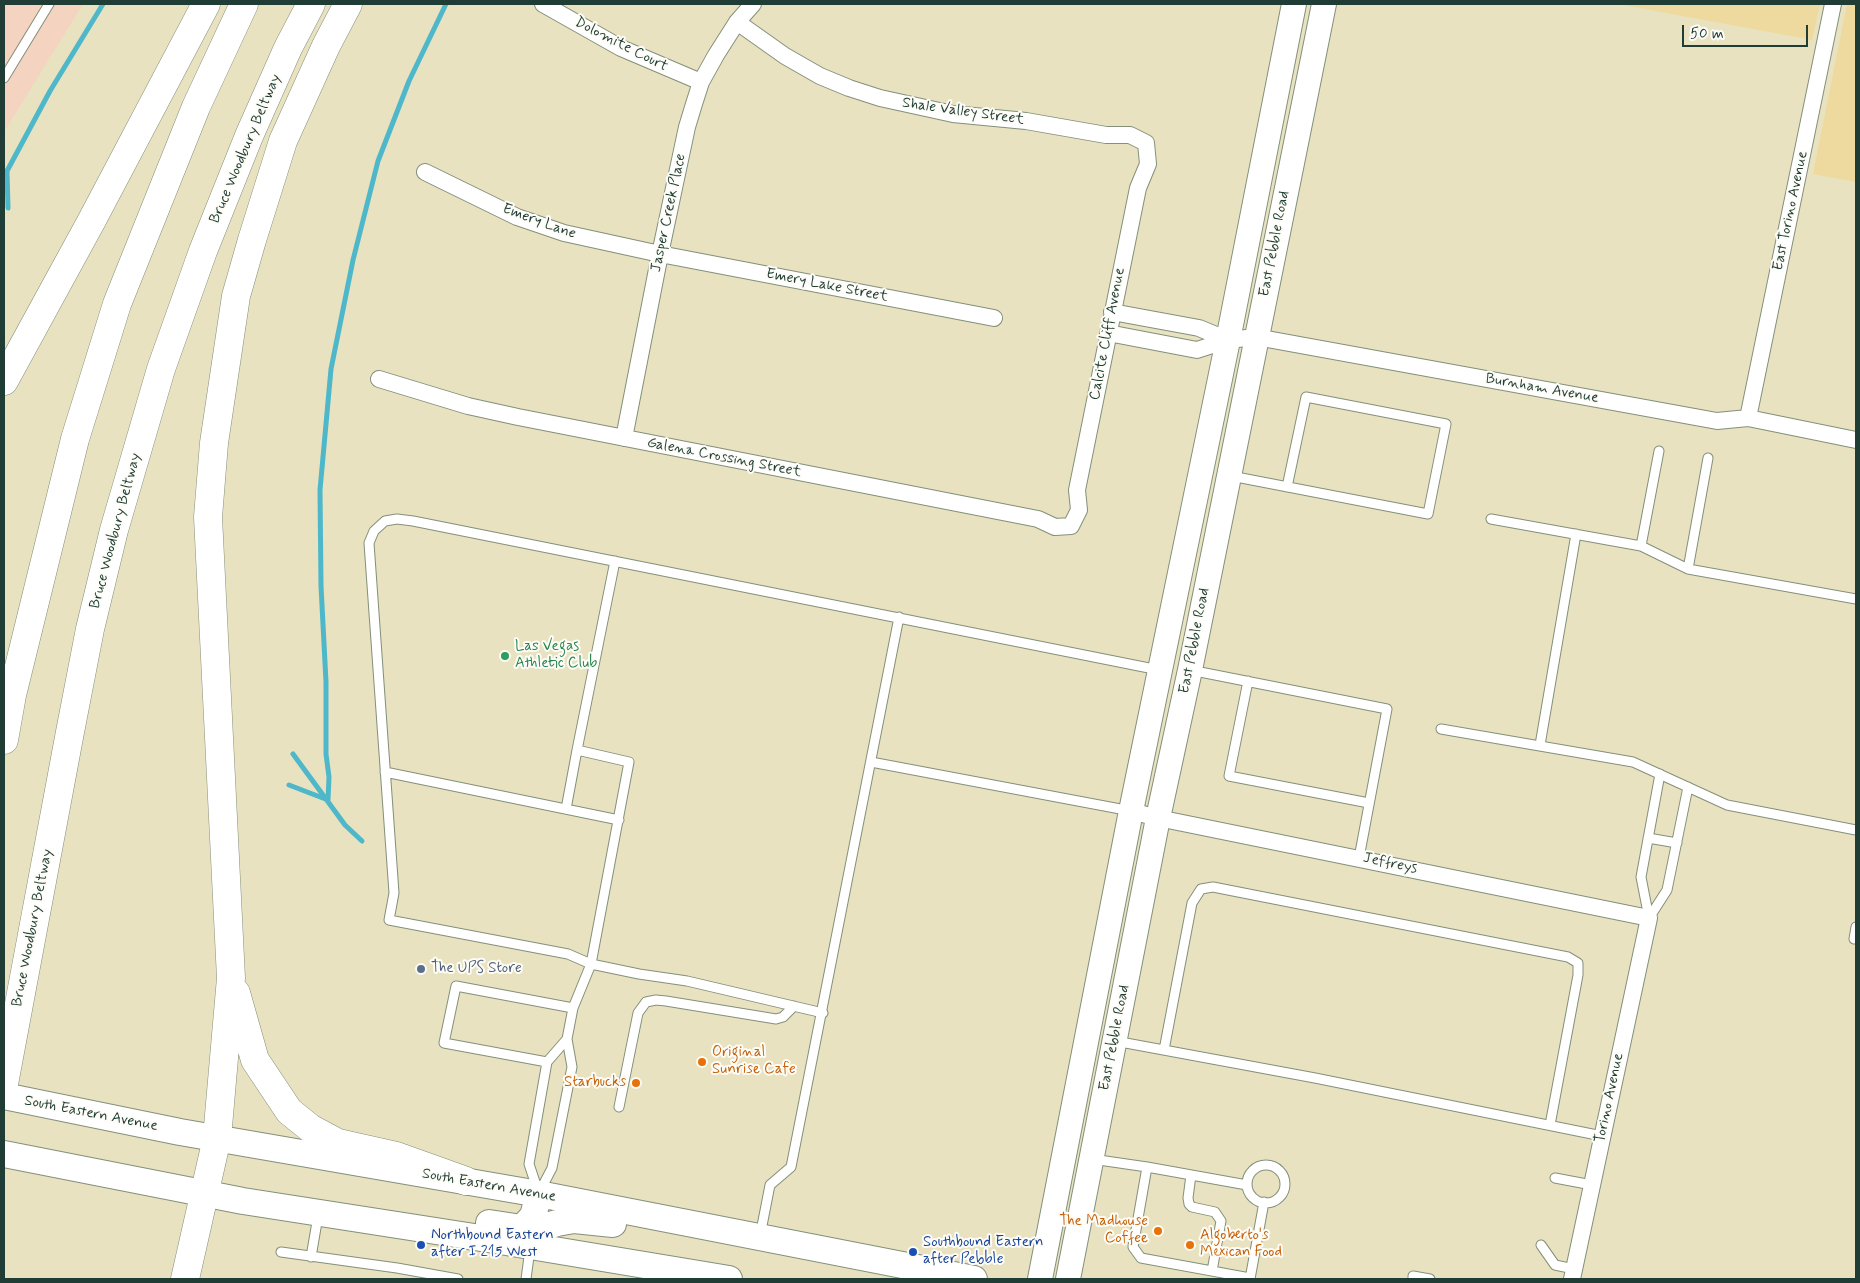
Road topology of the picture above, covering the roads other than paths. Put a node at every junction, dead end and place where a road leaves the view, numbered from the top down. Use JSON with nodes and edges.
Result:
{"nodes":[{"id":1,"x":49,"y":4,"type":"edge"},
{"id":2,"x":206,"y":4,"type":"edge"},
{"id":3,"x":244,"y":4,"type":"edge"},
{"id":4,"x":311,"y":4,"type":"edge"},
{"id":5,"x":348,"y":4,"type":"edge"},
{"id":6,"x":543,"y":4,"type":"edge"},
{"id":7,"x":753,"y":4,"type":"edge"},
{"id":8,"x":1294,"y":4,"type":"edge"},
{"id":9,"x":1324,"y":4,"type":"edge"},
{"id":10,"x":1833,"y":4,"type":"edge"},
{"id":11,"x":737,"y":22,"type":"junction"},
{"id":12,"x":4,"y":78,"type":"edge"},
{"id":13,"x":701,"y":82,"type":"junction"},
{"id":14,"x":1146,"y":143,"type":"joint"},
{"id":15,"x":425,"y":172,"type":"dead end"},
{"id":16,"x":660,"y":254,"type":"junction"},
{"id":17,"x":1112,"y":312,"type":"junction"},
{"id":18,"x":994,"y":318,"type":"dead end"},
{"id":19,"x":1108,"y":333,"type":"junction"},
{"id":20,"x":1256,"y":337,"type":"junction"},
{"id":21,"x":1228,"y":340,"type":"junction"},
{"id":22,"x":379,"y":379,"type":"dead end"},
{"id":23,"x":4,"y":381,"type":"edge"},
{"id":24,"x":1748,"y":418,"type":"junction"},
{"id":25,"x":624,"y":438,"type":"junction"},
{"id":26,"x":1856,"y":440,"type":"edge"},
{"id":27,"x":1659,"y":451,"type":"dead end"},
{"id":28,"x":1708,"y":458,"type":"dead end"},
{"id":29,"x":1228,"y":476,"type":"junction"},
{"id":30,"x":1287,"y":487,"type":"junction"},
{"id":31,"x":1491,"y":519,"type":"dead end"},
{"id":32,"x":1070,"y":526,"type":"joint"},
{"id":33,"x":1576,"y":534,"type":"junction"},
{"id":34,"x":1641,"y":546,"type":"junction"},
{"id":35,"x":615,"y":561,"type":"junction"},
{"id":36,"x":1688,"y":569,"type":"junction"},
{"id":37,"x":1856,"y":599,"type":"edge"},
{"id":38,"x":900,"y":617,"type":"junction"},
{"id":39,"x":1160,"y":670,"type":"junction"},
{"id":40,"x":1190,"y":670,"type":"junction"},
{"id":41,"x":1248,"y":681,"type":"junction"},
{"id":42,"x":1441,"y":729,"type":"dead end"},
{"id":43,"x":4,"y":740,"type":"edge"},
{"id":44,"x":1540,"y":745,"type":"junction"},
{"id":45,"x":577,"y":750,"type":"junction"},
{"id":46,"x":871,"y":762,"type":"junction"},
{"id":47,"x":385,"y":772,"type":"junction"},
{"id":48,"x":1660,"y":774,"type":"junction"},
{"id":49,"x":1688,"y":787,"type":"junction"},
{"id":50,"x":1369,"y":803,"type":"junction"},
{"id":51,"x":566,"y":809,"type":"junction"},
{"id":52,"x":1131,"y":811,"type":"junction"},
{"id":53,"x":1158,"y":818,"type":"junction"},
{"id":54,"x":619,"y":820,"type":"junction"},
{"id":55,"x":1856,"y":830,"type":"edge"},
{"id":56,"x":1648,"y":838,"type":"junction"},
{"id":57,"x":1677,"y":843,"type":"junction"},
{"id":58,"x":1359,"y":858,"type":"junction"},
{"id":59,"x":1649,"y":918,"type":"junction"},
{"id":60,"x":1856,"y":927,"type":"edge"},
{"id":61,"x":1854,"y":938,"type":"dead end"},
{"id":62,"x":591,"y":964,"type":"junction"},
{"id":63,"x":231,"y":978,"type":"junction"},
{"id":64,"x":794,"y":1006,"type":"junction"},
{"id":65,"x":573,"y":1008,"type":"junction"},
{"id":66,"x":823,"y":1013,"type":"junction"},
{"id":67,"x":567,"y":1039,"type":"junction"},
{"id":68,"x":1115,"y":1041,"type":"junction"},
{"id":69,"x":1164,"y":1050,"type":"junction"},
{"id":70,"x":548,"y":1062,"type":"junction"},
{"id":71,"x":4,"y":1084,"type":"edge"},
{"id":72,"x":4,"y":1096,"type":"edge"},
{"id":73,"x":619,"y":1107,"type":"dead end"},
{"id":74,"x":1550,"y":1125,"type":"junction"},
{"id":75,"x":1602,"y":1136,"type":"junction"},
{"id":76,"x":217,"y":1138,"type":"junction"},
{"id":77,"x":4,"y":1154,"type":"edge"},
{"id":78,"x":1092,"y":1159,"type":"junction"},
{"id":79,"x":1147,"y":1167,"type":"junction"},
{"id":80,"x":1191,"y":1175,"type":"junction"},
{"id":81,"x":1554,"y":1178,"type":"dead end"},
{"id":82,"x":466,"y":1181,"type":"junction"},
{"id":83,"x":1247,"y":1185,"type":"junction"},
{"id":84,"x":1592,"y":1185,"type":"junction"},
{"id":85,"x":205,"y":1193,"type":"junction"},
{"id":86,"x":539,"y":1194,"type":"junction"},
{"id":87,"x":1264,"y":1202,"type":"junction"},
{"id":88,"x":319,"y":1213,"type":"junction"},
{"id":89,"x":683,"y":1222,"type":"junction"},
{"id":90,"x":391,"y":1224,"type":"junction"},
{"id":91,"x":760,"y":1238,"type":"junction"},
{"id":92,"x":1541,"y":1244,"type":"dead end"},
{"id":93,"x":530,"y":1246,"type":"junction"},
{"id":94,"x":281,"y":1252,"type":"dead end"},
{"id":95,"x":311,"y":1256,"type":"junction"},
{"id":96,"x":1212,"y":1271,"type":"junction"},
{"id":97,"x":1573,"y":1274,"type":"edge"},
{"id":98,"x":186,"y":1279,"type":"edge"},
{"id":99,"x":458,"y":1279,"type":"edge"},
{"id":100,"x":526,"y":1279,"type":"edge"},
{"id":101,"x":729,"y":1279,"type":"edge"},
{"id":102,"x":974,"y":1279,"type":"edge"},
{"id":103,"x":1040,"y":1279,"type":"edge"},
{"id":104,"x":1068,"y":1279,"type":"edge"},
{"id":105,"x":1250,"y":1279,"type":"edge"},
{"id":106,"x":1413,"y":1279,"type":"edge"},
{"id":107,"x":1430,"y":1279,"type":"edge"}],
"edges":[{"from":1,"to":12,"type":"lane"},
{"from":2,"to":23,"type":"highway"},
{"from":3,"to":43,"type":"highway"},
{"from":4,"to":71,"type":"highway","name":"Bruce Woodbury Beltway"},
{"from":5,"to":63,"type":"highway"},
{"from":6,"to":13,"type":"street","name":"Dolomite Court"},
{"from":7,"to":11,"type":"street","name":"Jasper Creek Place"},
{"from":8,"to":21,"type":"main road","name":"East Pebble Road"},
{"from":9,"to":20,"type":"main road","name":"East Pebble Road"},
{"from":10,"to":24,"type":"street","name":"East Torino Avenue"},
{"from":11,"to":13,"type":"street","name":"Jasper Creek Place"},
{"from":11,"to":14,"type":"street","name":"Shale Valley Street"},
{"from":13,"to":16,"type":"street","name":"Jasper Creek Place"},
{"from":14,"to":17,"type":"street","name":"Calcite Cliff Avenue"},
{"from":15,"to":16,"type":"street","name":"Emery Lane"},
{"from":16,"to":18,"type":"street","name":"Emery Lake Street"},
{"from":16,"to":25,"type":"street","name":"Jasper Creek Place"},
{"from":17,"to":19,"type":"street","name":"Calcite Cliff Avenue"},
{"from":17,"to":21,"type":"street"},
{"from":19,"to":21,"type":"street","name":"Burnham Avenue"},
{"from":19,"to":32,"type":"street","name":"Calcite Cliff Avenue"},
{"from":20,"to":21,"type":"street","name":"Burnham Avenue"},
{"from":20,"to":24,"type":"street","name":"Burnham Avenue"},
{"from":20,"to":29,"type":"main road","name":"East Pebble Road"},
{"from":21,"to":39,"type":"main road","name":"East Pebble Road"},
{"from":22,"to":25,"type":"street","name":"Galena Crossing Street"},
{"from":24,"to":26,"type":"street","name":"Burnham Avenue"},
{"from":25,"to":32,"type":"street","name":"Galena Crossing Street"},
{"from":27,"to":34,"type":"lane"},
{"from":28,"to":36,"type":"lane"},
{"from":29,"to":30,"type":"lane"},
{"from":29,"to":40,"type":"main road","name":"East Pebble Road"},
{"from":30,"to":30,"type":"lane"},
{"from":31,"to":33,"type":"lane"},
{"from":33,"to":34,"type":"lane"},
{"from":33,"to":44,"type":"lane"},
{"from":34,"to":36,"type":"lane"},
{"from":35,"to":38,"type":"lane"},
{"from":35,"to":45,"type":"lane"},
{"from":35,"to":47,"type":"lane"},
{"from":36,"to":37,"type":"lane"},
{"from":38,"to":39,"type":"lane"},
{"from":38,"to":46,"type":"lane"},
{"from":39,"to":52,"type":"main road","name":"East Pebble Road"},
{"from":40,"to":41,"type":"lane"},
{"from":40,"to":53,"type":"main road","name":"East Pebble Road"},
{"from":41,"to":50,"type":"lane"},
{"from":41,"to":50,"type":"lane"},
{"from":42,"to":44,"type":"lane"},
{"from":44,"to":48,"type":"lane"},
{"from":45,"to":51,"type":"lane"},
{"from":45,"to":54,"type":"lane"},
{"from":46,"to":52,"type":"lane"},
{"from":46,"to":66,"type":"lane"},
{"from":47,"to":51,"type":"lane"},
{"from":47,"to":62,"type":"lane"},
{"from":48,"to":49,"type":"lane"},
{"from":48,"to":56,"type":"lane"},
{"from":49,"to":55,"type":"lane"},
{"from":49,"to":57,"type":"lane"},
{"from":50,"to":58,"type":"lane"},
{"from":51,"to":54,"type":"lane"},
{"from":52,"to":53,"type":"street","name":"Jeffreys"},
{"from":52,"to":103,"type":"main road","name":"East Pebble Road"},
{"from":53,"to":58,"type":"street","name":"Jeffreys"},
{"from":53,"to":68,"type":"main road","name":"East Pebble Road"},
{"from":54,"to":62,"type":"lane"},
{"from":56,"to":57,"type":"lane"},
{"from":56,"to":59,"type":"lane"},
{"from":57,"to":59,"type":"lane"},
{"from":58,"to":59,"type":"street","name":"Jeffreys"},
{"from":59,"to":75,"type":"street","name":"Torino Avenue"},
{"from":60,"to":61,"type":"lane"},
{"from":62,"to":64,"type":"lane"},
{"from":62,"to":65,"type":"lane"},
{"from":63,"to":76,"type":"highway"},
{"from":63,"to":82,"type":"highway"},
{"from":64,"to":66,"type":"lane"},
{"from":64,"to":73,"type":"lane"},
{"from":65,"to":67,"type":"lane"},
{"from":65,"to":70,"type":"lane"},
{"from":66,"to":91,"type":"lane"},
{"from":67,"to":70,"type":"lane"},
{"from":67,"to":86,"type":"lane"},
{"from":68,"to":69,"type":"lane"},
{"from":68,"to":78,"type":"main road","name":"East Pebble Road"},
{"from":69,"to":74,"type":"lane"},
{"from":69,"to":74,"type":"lane"},
{"from":70,"to":86,"type":"lane"},
{"from":72,"to":76,"type":"main road","name":"South Eastern Avenue"},
{"from":74,"to":75,"type":"lane"},
{"from":75,"to":84,"type":"street","name":"Torino Avenue"},
{"from":76,"to":82,"type":"main road","name":"South Eastern Avenue"},
{"from":76,"to":85,"type":"highway"},
{"from":77,"to":85,"type":"main road"},
{"from":78,"to":79,"type":"lane"},
{"from":78,"to":104,"type":"main road","name":"East Pebble Road"},
{"from":79,"to":80,"type":"lane"},
{"from":79,"to":96,"type":"lane"},
{"from":80,"to":83,"type":"lane"},
{"from":80,"to":96,"type":"lane"},
{"from":81,"to":84,"type":"lane"},
{"from":82,"to":86,"type":"main road","name":"South Eastern Avenue"},
{"from":83,"to":87,"type":"lane"},
{"from":83,"to":87,"type":"lane"},
{"from":84,"to":97,"type":"street","name":"Torino Avenue"},
{"from":85,"to":88,"type":"main road"},
{"from":85,"to":98,"type":"highway"},
{"from":86,"to":89,"type":"main road","name":"South Eastern Avenue"},
{"from":86,"to":90,"type":"main road"},
{"from":87,"to":105,"type":"lane"},
{"from":88,"to":90,"type":"main road"},
{"from":88,"to":95,"type":"lane"},
{"from":89,"to":91,"type":"main road","name":"South Eastern Avenue"},
{"from":89,"to":93,"type":"main road"},
{"from":90,"to":93,"type":"main road"},
{"from":91,"to":102,"type":"main road","name":"South Eastern Avenue"},
{"from":92,"to":97,"type":"lane"},
{"from":93,"to":100,"type":"lane"},
{"from":93,"to":101,"type":"main road"},
{"from":94,"to":95,"type":"lane"},
{"from":95,"to":99,"type":"lane"},
{"from":96,"to":105,"type":"lane"},
{"from":106,"to":107,"type":"lane"}]}
